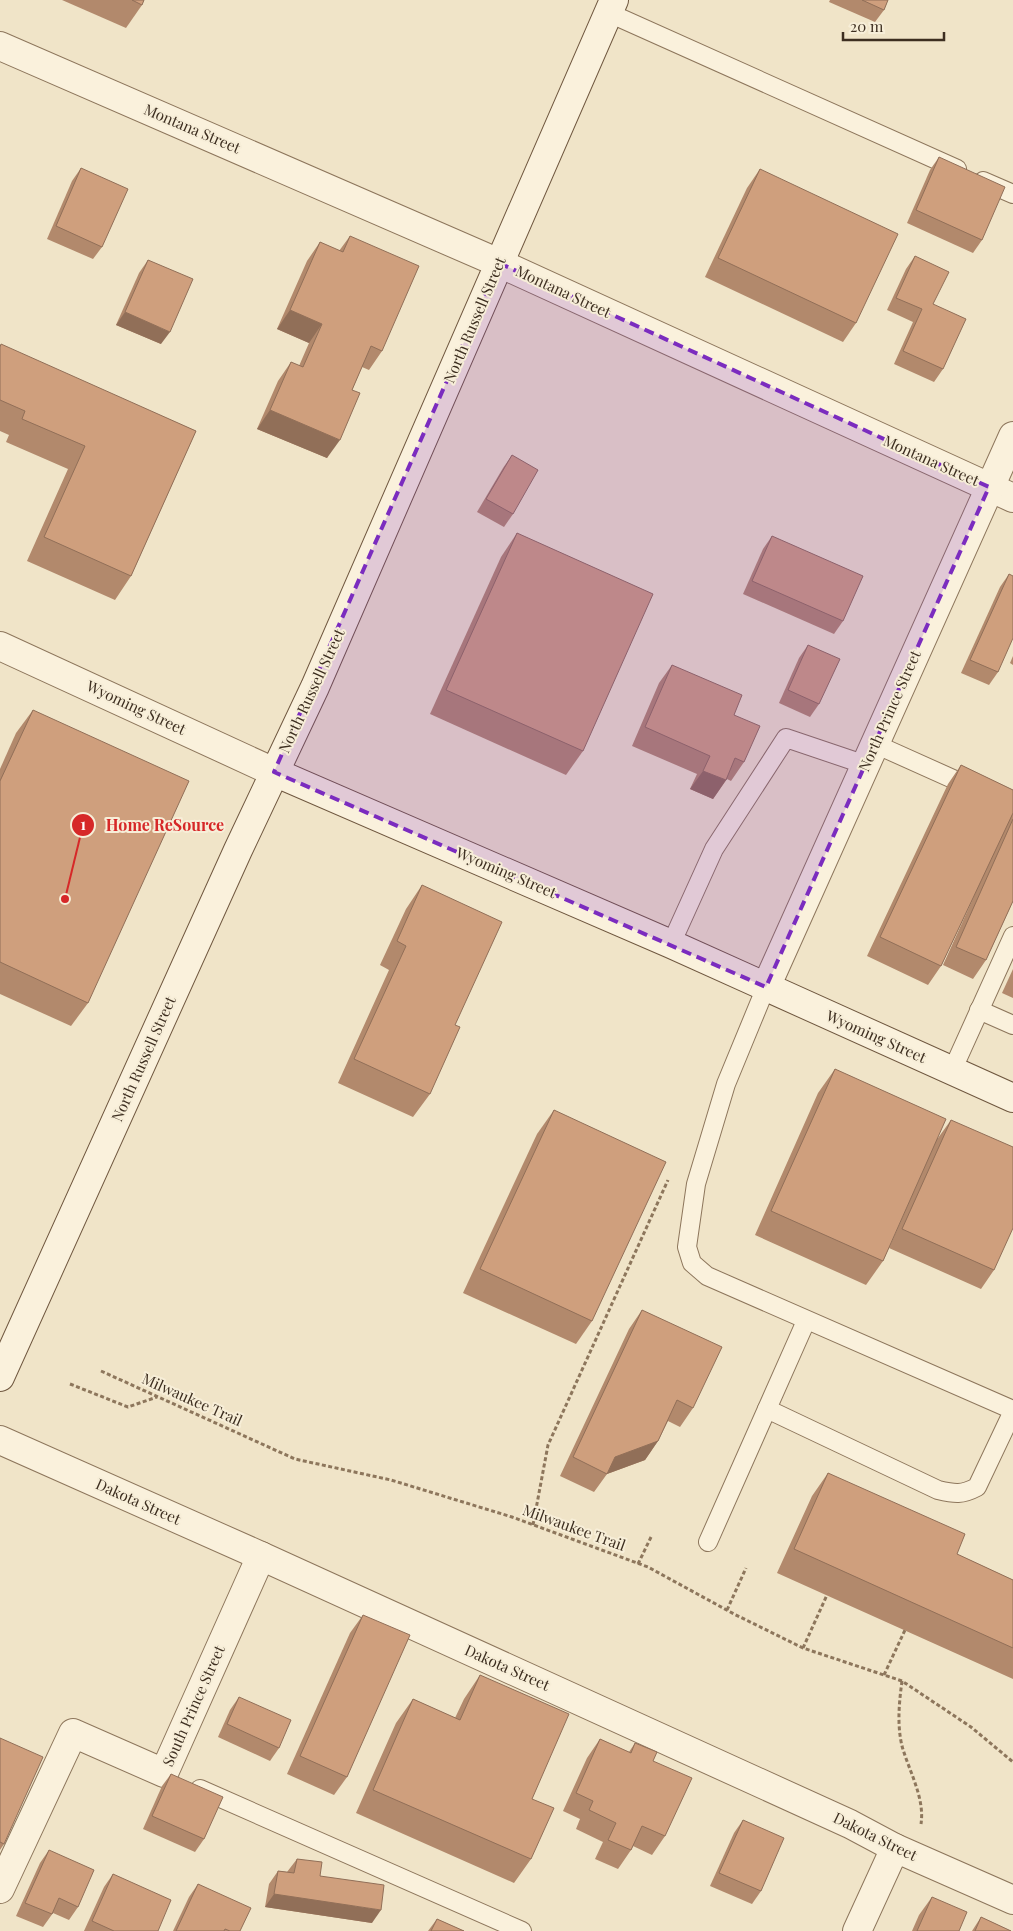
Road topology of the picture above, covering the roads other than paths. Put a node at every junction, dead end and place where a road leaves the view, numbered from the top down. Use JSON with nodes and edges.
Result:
{"nodes":[{"id":1,"x":612,"y":6,"type":"edge"},
{"id":2,"x":0,"y":46,"type":"edge"},
{"id":3,"x":1013,"y":194,"type":"edge"},
{"id":4,"x":499,"y":263,"type":"junction"},
{"id":5,"x":1013,"y":436,"type":"edge"},
{"id":6,"x":1001,"y":492,"type":"edge"},
{"id":7,"x":0,"y":646,"type":"edge"},
{"id":8,"x":870,"y":755,"type":"junction"},
{"id":9,"x":274,"y":772,"type":"junction"},
{"id":10,"x":1013,"y":806,"type":"edge"},
{"id":11,"x":1013,"y":936,"type":"edge"},
{"id":12,"x":671,"y":944,"type":"junction"},
{"id":13,"x":766,"y":987,"type":"junction"},
{"id":14,"x":980,"y":1010,"type":"junction"},
{"id":15,"x":1013,"y":1025,"type":"edge"},
{"id":16,"x":952,"y":1071,"type":"junction"},
{"id":17,"x":1013,"y":1098,"type":"edge"},
{"id":18,"x":806,"y":1321,"type":"junction"},
{"id":19,"x":0,"y":1377,"type":"edge"},
{"id":20,"x":767,"y":1409,"type":"junction"},
{"id":21,"x":1013,"y":1411,"type":"edge"},
{"id":22,"x":0,"y":1440,"type":"edge"},
{"id":23,"x":708,"y":1542,"type":"dead end"},
{"id":24,"x":261,"y":1556,"type":"junction"},
{"id":25,"x":164,"y":1773,"type":"junction"},
{"id":26,"x":895,"y":1848,"type":"junction"},
{"id":27,"x":0,"y":1889,"type":"edge"},
{"id":28,"x":1013,"y":1900,"type":"edge"},
{"id":29,"x":522,"y":1931,"type":"edge"},
{"id":30,"x":857,"y":1931,"type":"edge"}],
"edges":[{"from":1,"to":3,"type":"lane"},
{"from":1,"to":4,"type":"street","name":"North Russell Street"},
{"from":2,"to":4,"type":"street","name":"Montana Street"},
{"from":4,"to":6,"type":"street","name":"Montana Street"},
{"from":4,"to":9,"type":"street","name":"North Russell Street"},
{"from":5,"to":6,"type":"street","name":"North Prince Street"},
{"from":6,"to":8,"type":"street","name":"North Prince Street"},
{"from":7,"to":9,"type":"street","name":"Wyoming Street"},
{"from":8,"to":10,"type":"lane"},
{"from":8,"to":12,"type":"lane"},
{"from":8,"to":13,"type":"street","name":"North Prince Street"},
{"from":9,"to":12,"type":"street","name":"Wyoming Street"},
{"from":9,"to":19,"type":"street","name":"North Russell Street"},
{"from":11,"to":14,"type":"lane"},
{"from":12,"to":13,"type":"street","name":"Wyoming Street"},
{"from":13,"to":16,"type":"street","name":"Wyoming Street"},
{"from":13,"to":18,"type":"lane"},
{"from":14,"to":15,"type":"lane"},
{"from":14,"to":16,"type":"lane"},
{"from":16,"to":17,"type":"street","name":"Wyoming Street"},
{"from":18,"to":20,"type":"lane"},
{"from":18,"to":21,"type":"lane"},
{"from":20,"to":21,"type":"lane"},
{"from":20,"to":23,"type":"lane"},
{"from":22,"to":24,"type":"street","name":"Dakota Street"},
{"from":24,"to":25,"type":"street","name":"South Prince Street"},
{"from":24,"to":26,"type":"street","name":"Dakota Street"},
{"from":25,"to":27,"type":"street","name":"South Prince Street"},
{"from":25,"to":29,"type":"lane"},
{"from":26,"to":28,"type":"street","name":"Dakota Street"},
{"from":26,"to":30,"type":"street"}]}
